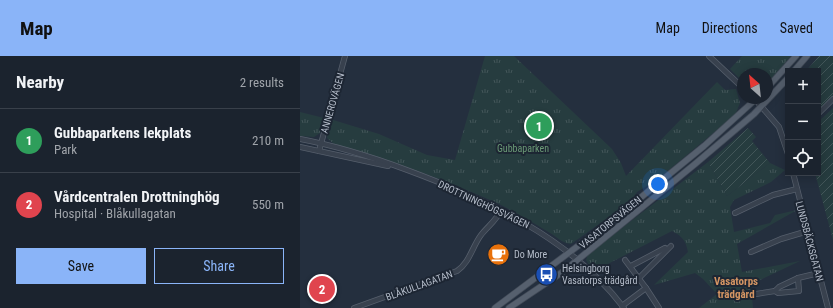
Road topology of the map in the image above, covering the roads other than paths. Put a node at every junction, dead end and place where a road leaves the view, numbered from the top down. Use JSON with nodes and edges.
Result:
{"nodes":[{"id":1,"x":345,"y":56,"type":"edge"},
{"id":2,"x":709,"y":56,"type":"edge"},
{"id":3,"x":796,"y":56,"type":"edge"},
{"id":4,"x":807,"y":56,"type":"edge"},
{"id":5,"x":797,"y":68,"type":"edge"},
{"id":6,"x":773,"y":81,"type":"edge"},
{"id":7,"x":785,"y":81,"type":"edge"},
{"id":8,"x":737,"y":82,"type":"edge"},
{"id":9,"x":833,"y":99,"type":"edge"},
{"id":10,"x":749,"y":104,"type":"edge"},
{"id":11,"x":762,"y":106,"type":"junction"},
{"id":12,"x":821,"y":111,"type":"edge"},
{"id":13,"x":785,"y":133,"type":"edge"},
{"id":14,"x":300,"y":140,"type":"edge"},
{"id":15,"x":321,"y":143,"type":"junction"},
{"id":16,"x":300,"y":147,"type":"edge"},
{"id":17,"x":319,"y":151,"type":"junction"},
{"id":18,"x":405,"y":170,"type":"junction"},
{"id":19,"x":794,"y":176,"type":"edge"},
{"id":20,"x":797,"y":189,"type":"junction"},
{"id":21,"x":501,"y":210,"type":"junction"},
{"id":22,"x":735,"y":213,"type":"dead end"},
{"id":23,"x":808,"y":230,"type":"junction"},
{"id":24,"x":751,"y":252,"type":"dead end"},
{"id":25,"x":568,"y":253,"type":"junction"},
{"id":26,"x":577,"y":260,"type":"junction"},
{"id":27,"x":625,"y":260,"type":"dead end"},
{"id":28,"x":631,"y":266,"type":"junction"},
{"id":29,"x":819,"y":273,"type":"junction"},
{"id":30,"x":639,"y":278,"type":"junction"},
{"id":31,"x":798,"y":278,"type":"junction"},
{"id":32,"x":646,"y":288,"type":"junction"},
{"id":33,"x":775,"y":291,"type":"junction"},
{"id":34,"x":756,"y":294,"type":"dead end"},
{"id":35,"x":623,"y":307,"type":"edge"},
{"id":36,"x":355,"y":308,"type":"edge"},
{"id":37,"x":494,"y":308,"type":"edge"},
{"id":38,"x":509,"y":308,"type":"edge"},
{"id":39,"x":659,"y":308,"type":"edge"},
{"id":40,"x":828,"y":308,"type":"edge"}],
"edges":[{"from":1,"to":15,"type":"street","name":"ANNEROVÄGEN"},
{"from":2,"to":8,"type":"street"},
{"from":3,"to":6,"type":"main road"},
{"from":4,"to":5,"type":"main road"},
{"from":7,"to":11,"type":"main road","name":"VASATORPSVÄGEN"},
{"from":9,"to":12,"type":"street"},
{"from":10,"to":25,"type":"main road","name":"VASATORPSVÄGEN"},
{"from":11,"to":13,"type":"street"},
{"from":11,"to":26,"type":"main road","name":"VASATORPSVÄGEN"},
{"from":14,"to":15,"type":"street","name":"DROTTNINGHÖGSVÄGEN"},
{"from":15,"to":17,"type":"street","name":"ANNEROVÄGEN"},
{"from":15,"to":18,"type":"street","name":"DROTTNINGHÖGSVÄGEN"},
{"from":16,"to":17,"type":"street","name":"DROTTNINGHÖGSVÄGEN"},
{"from":17,"to":18,"type":"street","name":"DROTTNINGHÖGSVÄGEN"},
{"from":18,"to":21,"type":"street","name":"DROTTNINGHÖGSVÄGEN"},
{"from":19,"to":20,"type":"street","name":"LUNDSBÄCKSGATAN"},
{"from":20,"to":22,"type":"street"},
{"from":20,"to":23,"type":"street","name":"LUNDSBÄCKSGATAN"},
{"from":21,"to":25,"type":"street","name":"DROTTNINGHÖGSVÄGEN"},
{"from":21,"to":36,"type":"street","name":"BLÅKULLAGATAN"},
{"from":23,"to":24,"type":"street"},
{"from":23,"to":29,"type":"street","name":"LUNDSBÄCKSGATAN"},
{"from":25,"to":26,"type":"street","name":"DROTTNINGHÖGSVÄGEN"},
{"from":25,"to":37,"type":"main road","name":"VASATORPSVÄGEN"},
{"from":26,"to":35,"type":"street","name":"DROTTNINGHÖGSVÄGEN"},
{"from":26,"to":38,"type":"main road","name":"VASATORPSVÄGEN"},
{"from":27,"to":28,"type":"street"},
{"from":28,"to":30,"type":"street"},
{"from":28,"to":30,"type":"street"},
{"from":29,"to":31,"type":"street"},
{"from":29,"to":40,"type":"street","name":"LUNDSBÄCKSGATAN"},
{"from":30,"to":32,"type":"street"},
{"from":31,"to":33,"type":"street"},
{"from":31,"to":33,"type":"street"},
{"from":32,"to":35,"type":"street"},
{"from":32,"to":39,"type":"street"},
{"from":33,"to":34,"type":"street"}]}
